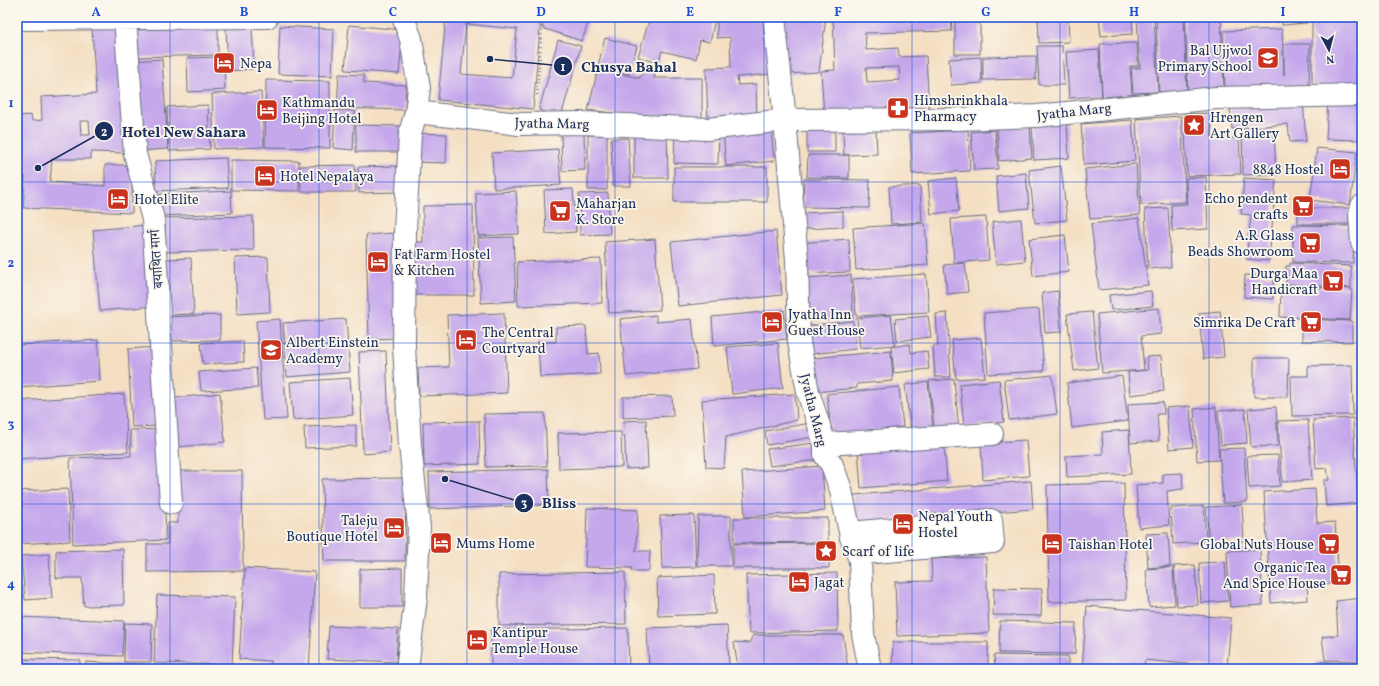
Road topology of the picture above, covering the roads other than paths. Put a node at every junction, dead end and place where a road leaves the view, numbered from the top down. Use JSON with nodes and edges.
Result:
{"nodes":[{"id":1,"x":260,"y":17,"type":"edge"},
{"id":2,"x":403,"y":17,"type":"edge"},
{"id":3,"x":774,"y":17,"type":"edge"},
{"id":4,"x":125,"y":18,"type":"edge"},
{"id":5,"x":17,"y":19,"type":"edge"},
{"id":6,"x":1362,"y":95,"type":"edge"},
{"id":7,"x":416,"y":112,"type":"junction"},
{"id":8,"x":785,"y":120,"type":"junction"},
{"id":9,"x":1362,"y":206,"type":"edge"},
{"id":10,"x":1362,"y":243,"type":"edge"},
{"id":11,"x":992,"y":434,"type":"dead end"},
{"id":12,"x":825,"y":444,"type":"junction"},
{"id":13,"x":171,"y":503,"type":"dead end"},
{"id":14,"x":855,"y":539,"type":"junction"},
{"id":15,"x":407,"y":669,"type":"edge"},
{"id":16,"x":870,"y":669,"type":"edge"}],
"edges":[{"from":1,"to":4,"type":"street"},
{"from":2,"to":7,"type":"street"},
{"from":3,"to":8,"type":"street","name":"Jyatha Marg"},
{"from":4,"to":5,"type":"street"},
{"from":4,"to":13,"type":"street","name":"बयाथित मार्ग"},
{"from":6,"to":8,"type":"street","name":"Jyatha Marg"},
{"from":7,"to":8,"type":"street","name":"Jyatha Marg"},
{"from":7,"to":15,"type":"street"},
{"from":8,"to":12,"type":"street","name":"Jyatha Marg"},
{"from":9,"to":10,"type":"street"},
{"from":11,"to":12,"type":"street"},
{"from":12,"to":14,"type":"street","name":"Jyatha Marg"},
{"from":14,"to":14,"type":"street"},
{"from":14,"to":16,"type":"street","name":"Jyatha Marg"}]}
